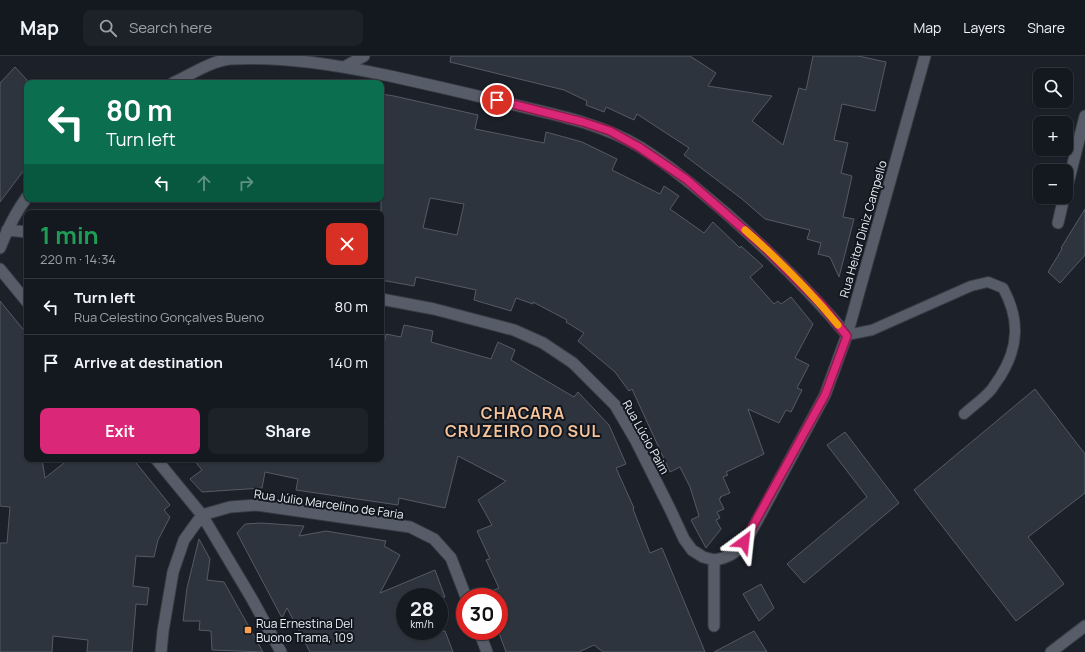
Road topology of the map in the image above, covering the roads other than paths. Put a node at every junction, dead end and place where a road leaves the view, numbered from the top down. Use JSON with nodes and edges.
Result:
{"nodes":[{"id":1,"x":364,"y":56,"type":"edge"},
{"id":2,"x":925,"y":56,"type":"edge"},
{"id":3,"x":224,"y":58,"type":"edge"},
{"id":4,"x":346,"y":66,"type":"junction"},
{"id":5,"x":179,"y":80,"type":"edge"},
{"id":6,"x":1085,"y":116,"type":"edge"},
{"id":7,"x":1073,"y":164,"type":"edge"},
{"id":8,"x":24,"y":201,"type":"edge"},
{"id":9,"x":1062,"y":204,"type":"edge"},
{"id":10,"x":1058,"y":223,"type":"dead end"},
{"id":11,"x":7,"y":230,"type":"junction"},
{"id":12,"x":24,"y":232,"type":"edge"},
{"id":13,"x":0,"y":248,"type":"edge"},
{"id":14,"x":0,"y":269,"type":"edge"},
{"id":15,"x":24,"y":298,"type":"edge"},
{"id":16,"x":384,"y":300,"type":"edge"},
{"id":17,"x":847,"y":336,"type":"junction"},
{"id":18,"x":964,"y":414,"type":"dead end"},
{"id":19,"x":158,"y":462,"type":"edge"},
{"id":20,"x":202,"y":515,"type":"junction"},
{"id":21,"x":714,"y":560,"type":"junction"},
{"id":22,"x":463,"y":588,"type":"edge"},
{"id":23,"x":714,"y":626,"type":"dead end"},
{"id":24,"x":1085,"y":626,"type":"edge"},
{"id":25,"x":481,"y":640,"type":"edge"},
{"id":26,"x":161,"y":652,"type":"edge"},
{"id":27,"x":281,"y":652,"type":"edge"},
{"id":28,"x":486,"y":652,"type":"edge"},
{"id":29,"x":1051,"y":652,"type":"edge"}],
"edges":[{"from":1,"to":4,"type":"street"},
{"from":2,"to":17,"type":"street","name":"Rua Heitor Diniz Campello"},
{"from":3,"to":4,"type":"street"},
{"from":3,"to":5,"type":"street"},
{"from":4,"to":17,"type":"street"},
{"from":6,"to":7,"type":"street"},
{"from":8,"to":11,"type":"street"},
{"from":9,"to":10,"type":"street"},
{"from":11,"to":12,"type":"street"},
{"from":11,"to":13,"type":"street"},
{"from":14,"to":15,"type":"street"},
{"from":16,"to":21,"type":"street","name":"Rua Lúcio Paim"},
{"from":17,"to":18,"type":"lane"},
{"from":17,"to":21,"type":"street","name":"Rua Heitor Diniz Campello"},
{"from":19,"to":20,"type":"street"},
{"from":20,"to":22,"type":"street","name":"Rua Júlio Marcelino de Faria"},
{"from":20,"to":26,"type":"street"},
{"from":20,"to":27,"type":"street"},
{"from":21,"to":23,"type":"street"},
{"from":24,"to":29,"type":"street"},
{"from":25,"to":28,"type":"street"}]}
